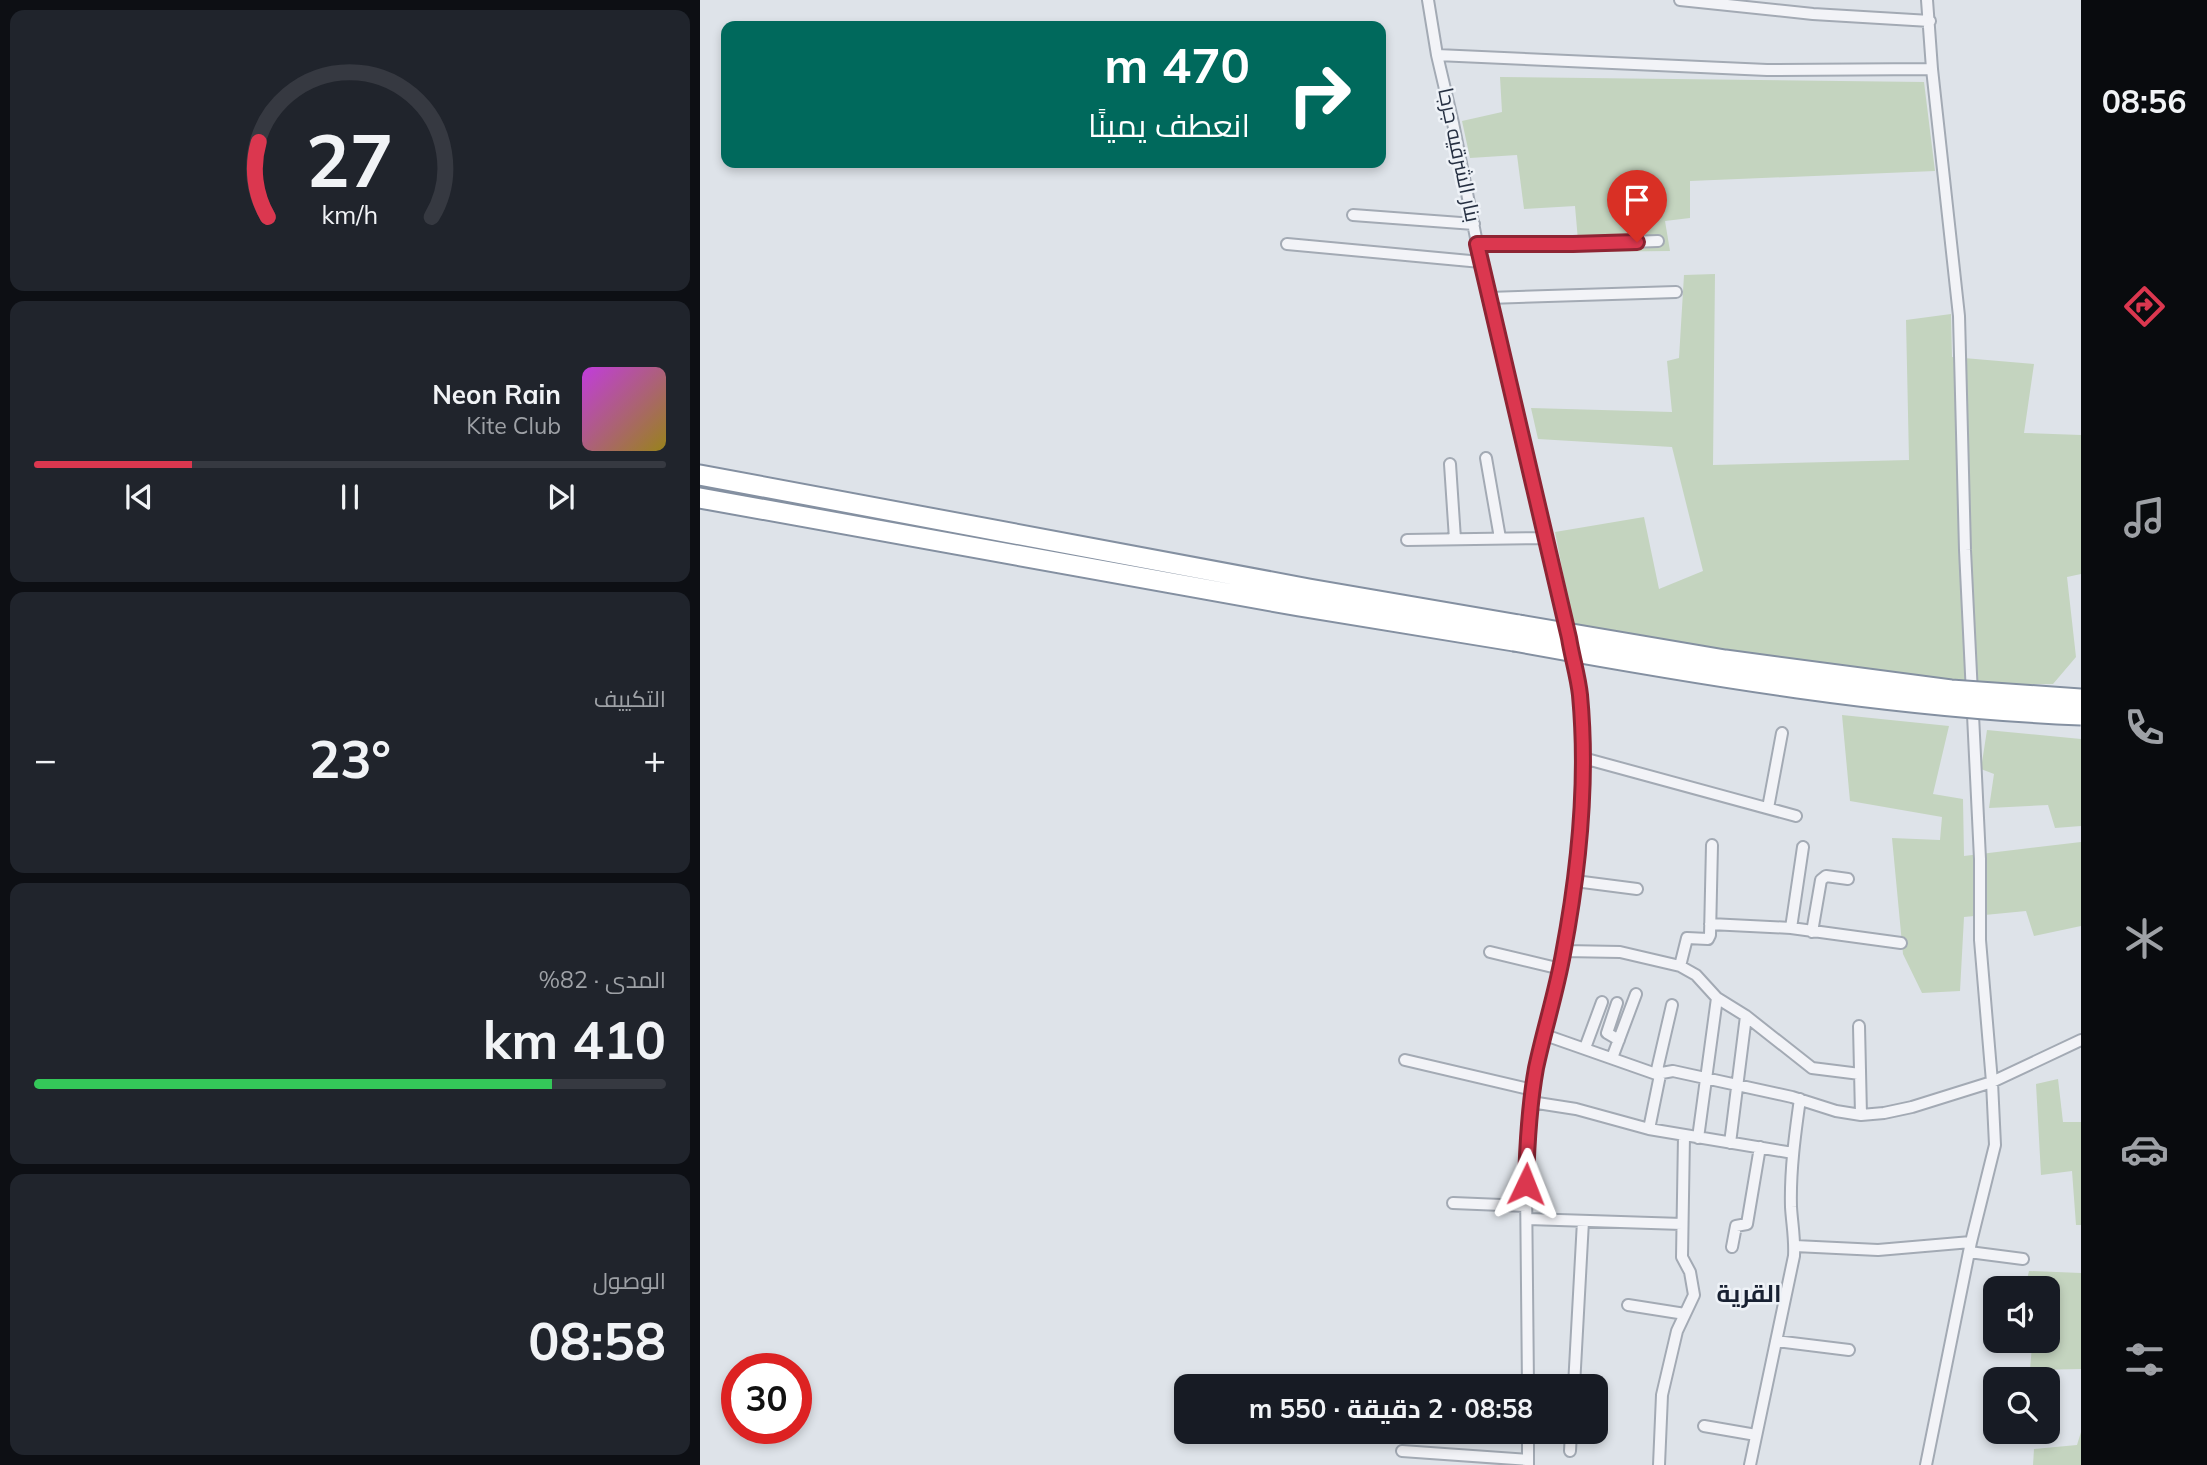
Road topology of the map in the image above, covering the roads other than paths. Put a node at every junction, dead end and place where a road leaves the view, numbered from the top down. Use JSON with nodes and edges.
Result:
{"nodes":[{"id":1,"x":1428,"y":0,"type":"edge"},
{"id":2,"x":1679,"y":0,"type":"edge"},
{"id":3,"x":1927,"y":0,"type":"edge"},
{"id":4,"x":1930,"y":21,"type":"junction"},
{"id":5,"x":1437,"y":55,"type":"junction"},
{"id":6,"x":1932,"y":69,"type":"junction"},
{"id":7,"x":1353,"y":215,"type":"dead end"},
{"id":8,"x":1474,"y":223,"type":"junction"},
{"id":9,"x":1658,"y":241,"type":"dead end"},
{"id":10,"x":1287,"y":244,"type":"dead end"},
{"id":11,"x":1477,"y":244,"type":"junction"},
{"id":12,"x":1481,"y":262,"type":"junction"},
{"id":13,"x":1676,"y":292,"type":"dead end"},
{"id":14,"x":1488,"y":298,"type":"junction"},
{"id":15,"x":1486,"y":458,"type":"dead end"},
{"id":16,"x":1450,"y":464,"type":"dead end"},
{"id":17,"x":700,"y":475,"type":"edge"},
{"id":18,"x":700,"y":498,"type":"edge"},
{"id":19,"x":1500,"y":538,"type":"junction"},
{"id":20,"x":1546,"y":538,"type":"junction"},
{"id":21,"x":1455,"y":539,"type":"junction"},
{"id":22,"x":1407,"y":540,"type":"dead end"},
{"id":23,"x":1517,"y":633,"type":"junction"},
{"id":24,"x":2081,"y":699,"type":"edge"},
{"id":25,"x":2081,"y":715,"type":"edge"},
{"id":26,"x":1782,"y":733,"type":"dead end"},
{"id":27,"x":1583,"y":758,"type":"junction"},
{"id":28,"x":1768,"y":808,"type":"junction"},
{"id":29,"x":1796,"y":816,"type":"dead end"},
{"id":30,"x":1712,"y":845,"type":"dead end"},
{"id":31,"x":1803,"y":847,"type":"dead end"},
{"id":32,"x":1848,"y":880,"type":"dead end"},
{"id":33,"x":1575,"y":881,"type":"junction"},
{"id":34,"x":1637,"y":889,"type":"dead end"},
{"id":35,"x":1710,"y":924,"type":"junction"},
{"id":36,"x":1791,"y":928,"type":"junction"},
{"id":37,"x":1812,"y":932,"type":"junction"},
{"id":38,"x":1901,"y":943,"type":"dead end"},
{"id":39,"x":1564,"y":951,"type":"junction"},
{"id":40,"x":1490,"y":952,"type":"dead end"},
{"id":41,"x":1681,"y":966,"type":"junction"},
{"id":42,"x":1560,"y":969,"type":"junction"},
{"id":43,"x":1636,"y":994,"type":"dead end"},
{"id":44,"x":1717,"y":998,"type":"junction"},
{"id":45,"x":1602,"y":1002,"type":"dead end"},
{"id":46,"x":1617,"y":1003,"type":"dead end"},
{"id":47,"x":1672,"y":1005,"type":"dead end"},
{"id":48,"x":1746,"y":1016,"type":"junction"},
{"id":49,"x":1859,"y":1026,"type":"dead end"},
{"id":50,"x":1545,"y":1035,"type":"junction"},
{"id":51,"x":1619,"y":1040,"type":"junction"},
{"id":52,"x":2081,"y":1040,"type":"edge"},
{"id":53,"x":1585,"y":1048,"type":"junction"},
{"id":54,"x":1612,"y":1058,"type":"junction"},
{"id":55,"x":1405,"y":1060,"type":"dead end"},
{"id":56,"x":1658,"y":1074,"type":"junction"},
{"id":57,"x":1860,"y":1074,"type":"junction"},
{"id":58,"x":1706,"y":1079,"type":"junction"},
{"id":59,"x":1992,"y":1082,"type":"junction"},
{"id":60,"x":1736,"y":1085,"type":"junction"},
{"id":61,"x":1532,"y":1096,"type":"junction"},
{"id":62,"x":1800,"y":1099,"type":"junction"},
{"id":63,"x":1861,"y":1115,"type":"junction"},
{"id":64,"x":1649,"y":1129,"type":"junction"},
{"id":65,"x":1684,"y":1136,"type":"junction"},
{"id":66,"x":1698,"y":1138,"type":"junction"},
{"id":67,"x":1730,"y":1143,"type":"junction"},
{"id":68,"x":1760,"y":1147,"type":"junction"},
{"id":69,"x":1793,"y":1153,"type":"junction"},
{"id":70,"x":1453,"y":1203,"type":"dead end"},
{"id":71,"x":1526,"y":1206,"type":"junction"},
{"id":72,"x":1528,"y":1219,"type":"junction"},
{"id":73,"x":1583,"y":1221,"type":"junction"},
{"id":74,"x":1682,"y":1224,"type":"junction"},
{"id":75,"x":1795,"y":1246,"type":"junction"},
{"id":76,"x":1732,"y":1247,"type":"dead end"},
{"id":77,"x":1970,"y":1247,"type":"junction"},
{"id":78,"x":2023,"y":1259,"type":"dead end"},
{"id":79,"x":1628,"y":1305,"type":"dead end"},
{"id":80,"x":1685,"y":1314,"type":"junction"},
{"id":81,"x":1776,"y":1341,"type":"junction"},
{"id":82,"x":1849,"y":1350,"type":"dead end"},
{"id":83,"x":1528,"y":1374,"type":"edge"},
{"id":84,"x":1575,"y":1374,"type":"edge"},
{"id":85,"x":1704,"y":1426,"type":"dead end"},
{"id":86,"x":1756,"y":1435,"type":"junction"},
{"id":87,"x":1528,"y":1444,"type":"edge"},
{"id":88,"x":1570,"y":1444,"type":"edge"},
{"id":89,"x":1402,"y":1451,"type":"dead end"},
{"id":90,"x":1570,"y":1451,"type":"dead end"},
{"id":91,"x":1528,"y":1462,"type":"edge"},
{"id":92,"x":1659,"y":1465,"type":"edge"},
{"id":93,"x":1751,"y":1465,"type":"edge"},
{"id":94,"x":1926,"y":1465,"type":"edge"}],
"edges":[{"from":1,"to":5,"type":"street","name":"بنار الشرقيه جرجا"},
{"from":2,"to":4,"type":"street"},
{"from":3,"to":4,"type":"street"},
{"from":4,"to":6,"type":"street"},
{"from":5,"to":6,"type":"street"},
{"from":5,"to":8,"type":"street","name":"بنار الشرقيه جرجا"},
{"from":6,"to":59,"type":"street"},
{"from":7,"to":8,"type":"street"},
{"from":8,"to":11,"type":"street","name":"بنار الشرقيه جرجا"},
{"from":9,"to":11,"type":"street"},
{"from":10,"to":12,"type":"street"},
{"from":11,"to":12,"type":"street","name":"بنار الشرقيه جرجا"},
{"from":12,"to":14,"type":"street","name":"بنار الشرقيه جرجا"},
{"from":13,"to":14,"type":"street"},
{"from":14,"to":20,"type":"street","name":"بنار الشرقيه جرجا"},
{"from":15,"to":19,"type":"street"},
{"from":16,"to":21,"type":"street"},
{"from":17,"to":23,"type":"highway"},
{"from":18,"to":23,"type":"highway"},
{"from":19,"to":20,"type":"street"},
{"from":19,"to":21,"type":"street"},
{"from":20,"to":27,"type":"street","name":"بنار الشرقيه جرجا"},
{"from":21,"to":22,"type":"street"},
{"from":23,"to":24,"type":"highway","bridge":true},
{"from":23,"to":25,"type":"highway","bridge":true},
{"from":26,"to":28,"type":"street"},
{"from":27,"to":28,"type":"street"},
{"from":27,"to":33,"type":"street","name":"بنار الشرقيه جرجا"},
{"from":28,"to":29,"type":"street"},
{"from":30,"to":35,"type":"street"},
{"from":31,"to":36,"type":"street"},
{"from":32,"to":37,"type":"street"},
{"from":33,"to":34,"type":"street"},
{"from":33,"to":39,"type":"street","name":"بنار الشرقيه جرجا"},
{"from":35,"to":36,"type":"street"},
{"from":35,"to":41,"type":"street"},
{"from":36,"to":37,"type":"street"},
{"from":37,"to":38,"type":"street"},
{"from":39,"to":41,"type":"street"},
{"from":39,"to":42,"type":"street","name":"بنار الشرقيه جرجا"},
{"from":40,"to":42,"type":"street"},
{"from":41,"to":44,"type":"street"},
{"from":42,"to":50,"type":"street","name":"بنار الشرقيه جرجا"},
{"from":43,"to":51,"type":"street"},
{"from":44,"to":48,"type":"street"},
{"from":44,"to":58,"type":"street"},
{"from":45,"to":53,"type":"street"},
{"from":46,"to":51,"type":"street"},
{"from":47,"to":56,"type":"street"},
{"from":48,"to":57,"type":"street"},
{"from":48,"to":60,"type":"street"},
{"from":49,"to":57,"type":"street"},
{"from":50,"to":53,"type":"street"},
{"from":50,"to":61,"type":"street","name":"بنار الشرقيه جرجا"},
{"from":51,"to":54,"type":"street"},
{"from":52,"to":59,"type":"street"},
{"from":53,"to":54,"type":"street"},
{"from":54,"to":56,"type":"street"},
{"from":55,"to":61,"type":"street"},
{"from":56,"to":58,"type":"street"},
{"from":56,"to":64,"type":"street"},
{"from":57,"to":63,"type":"street"},
{"from":58,"to":60,"type":"street"},
{"from":58,"to":66,"type":"street"},
{"from":59,"to":63,"type":"street"},
{"from":59,"to":77,"type":"street"},
{"from":60,"to":62,"type":"street"},
{"from":60,"to":67,"type":"street"},
{"from":61,"to":64,"type":"street"},
{"from":61,"to":71,"type":"street","name":"بنار الشرقيه جرجا"},
{"from":62,"to":63,"type":"street"},
{"from":62,"to":69,"type":"street"},
{"from":64,"to":65,"type":"street"},
{"from":65,"to":66,"type":"street"},
{"from":65,"to":74,"type":"street"},
{"from":66,"to":67,"type":"street"},
{"from":67,"to":68,"type":"street"},
{"from":68,"to":69,"type":"street"},
{"from":68,"to":76,"type":"street"},
{"from":69,"to":75,"type":"street"},
{"from":70,"to":71,"type":"street"},
{"from":71,"to":72,"type":"street","name":"بنار الشرقيه جرجا"},
{"from":72,"to":73,"type":"street"},
{"from":72,"to":83,"type":"street","name":"بنار الشرقيه جرجا"},
{"from":73,"to":74,"type":"street"},
{"from":73,"to":84,"type":"street"},
{"from":74,"to":80,"type":"street"},
{"from":75,"to":77,"type":"street"},
{"from":75,"to":81,"type":"street"},
{"from":77,"to":78,"type":"street"},
{"from":77,"to":94,"type":"street"},
{"from":79,"to":80,"type":"street"},
{"from":80,"to":92,"type":"street"},
{"from":81,"to":82,"type":"street"},
{"from":81,"to":86,"type":"street"},
{"from":85,"to":86,"type":"street"},
{"from":86,"to":93,"type":"street"},
{"from":87,"to":91,"type":"street"},
{"from":88,"to":90,"type":"street"},
{"from":89,"to":91,"type":"street"}]}
